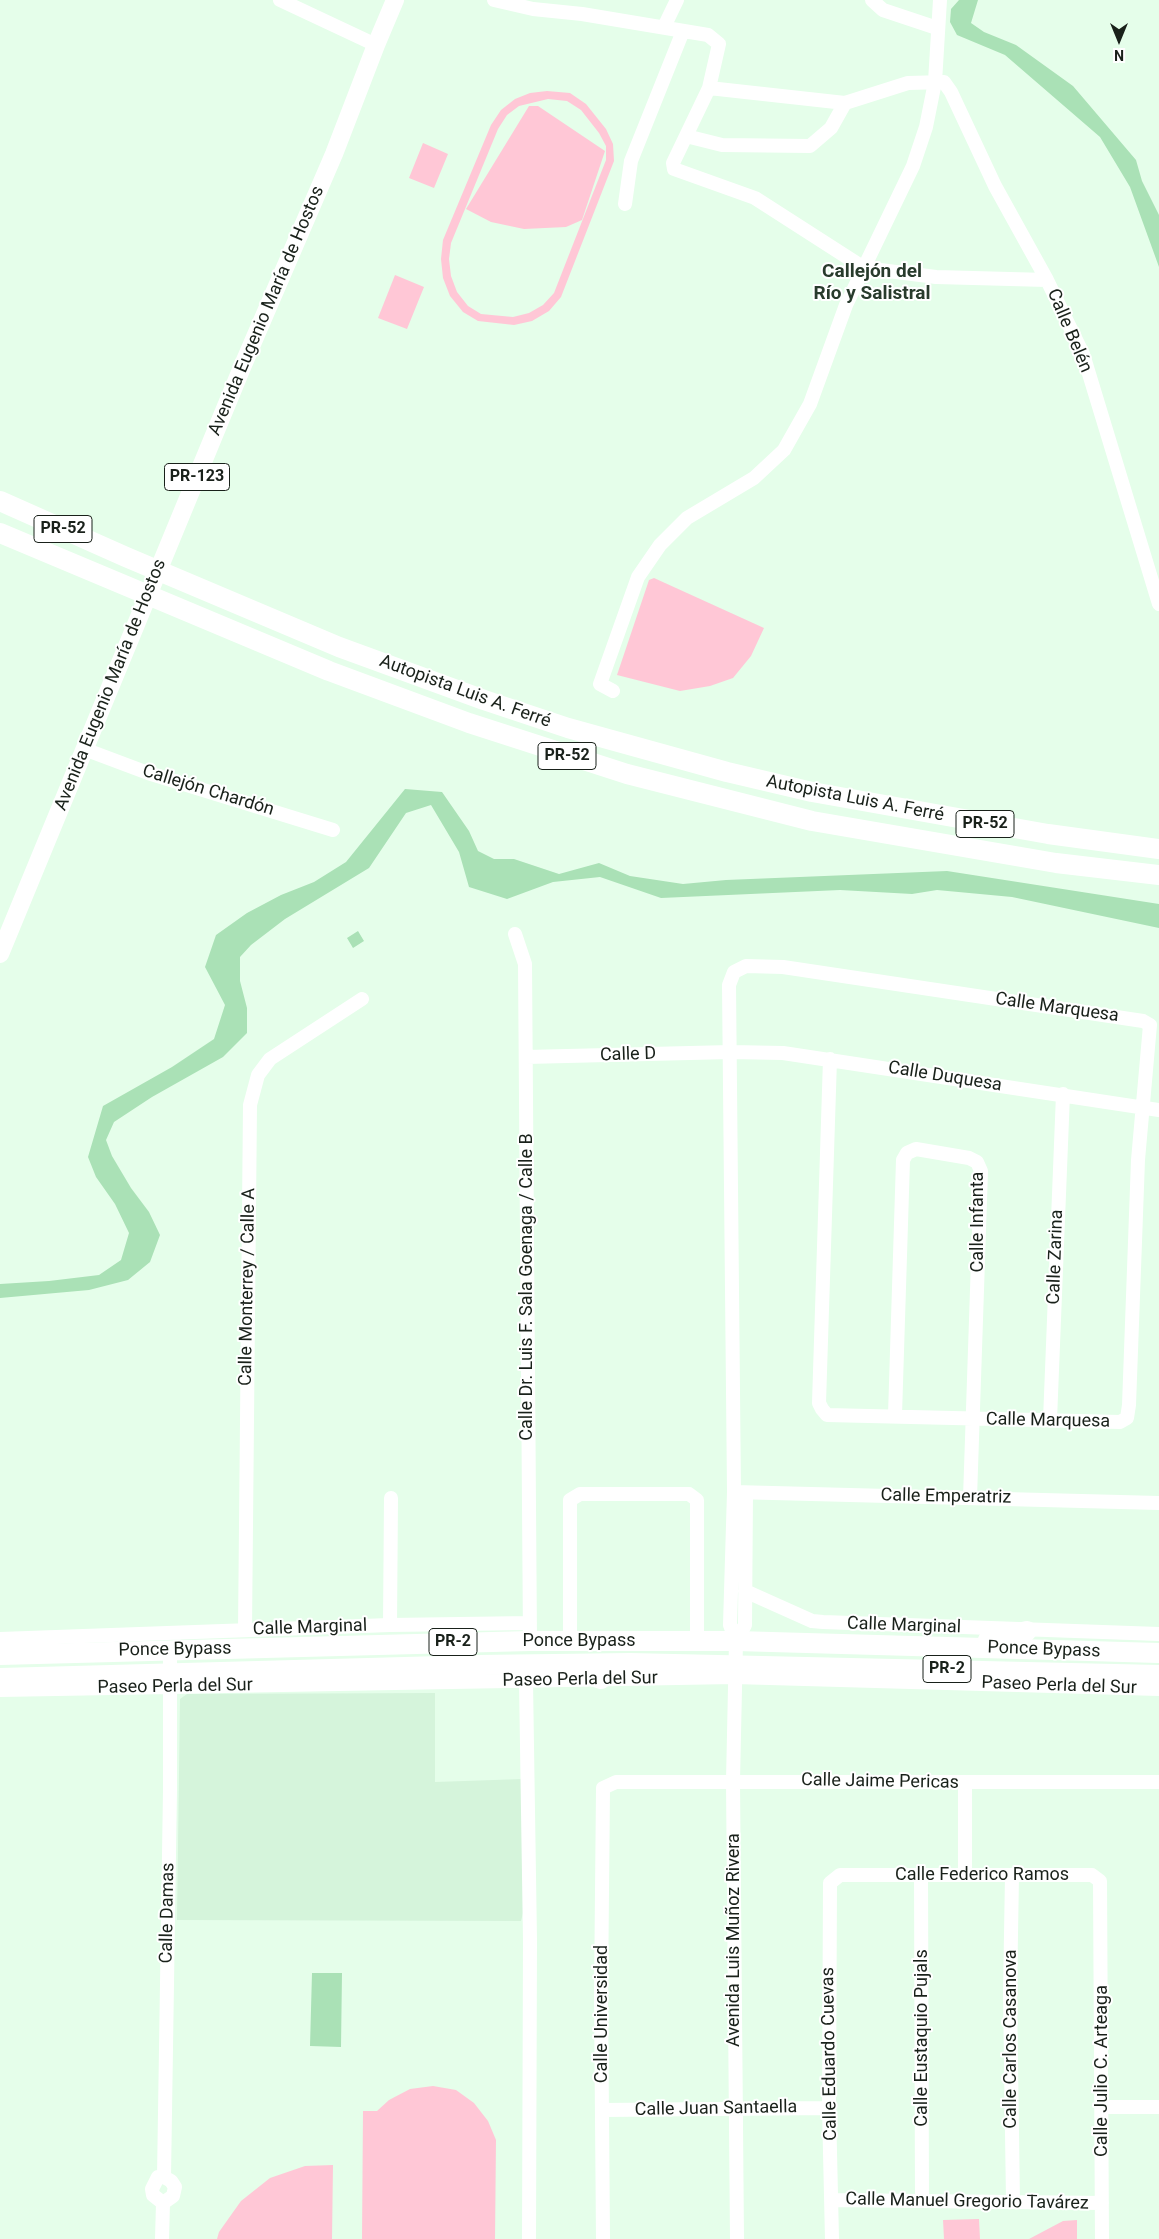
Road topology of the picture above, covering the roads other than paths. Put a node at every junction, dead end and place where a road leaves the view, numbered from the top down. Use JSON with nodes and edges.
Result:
{"nodes":[{"id":1,"x":280,"y":0,"type":"edge"},
{"id":2,"x":395,"y":0,"type":"edge"},
{"id":3,"x":494,"y":0,"type":"edge"},
{"id":4,"x":677,"y":0,"type":"edge"},
{"id":5,"x":872,"y":0,"type":"edge"},
{"id":6,"x":940,"y":0,"type":"edge"},
{"id":7,"x":664,"y":27,"type":"junction"},
{"id":8,"x":937,"y":28,"type":"junction"},
{"id":9,"x":683,"y":30,"type":"junction"},
{"id":10,"x":376,"y":45,"type":"junction"},
{"id":11,"x":935,"y":82,"type":"junction"},
{"id":12,"x":709,"y":88,"type":"junction"},
{"id":13,"x":845,"y":103,"type":"junction"},
{"id":14,"x":686,"y":136,"type":"junction"},
{"id":15,"x":626,"y":204,"type":"dead end"},
{"id":16,"x":864,"y":268,"type":"junction"},
{"id":17,"x":1047,"y":280,"type":"junction"},
{"id":18,"x":2,"y":500,"type":"edge"},
{"id":19,"x":0,"y":533,"type":"edge"},
{"id":20,"x":1159,"y":604,"type":"edge"},
{"id":21,"x":613,"y":691,"type":"dead end"},
{"id":22,"x":84,"y":749,"type":"junction"},
{"id":23,"x":333,"y":830,"type":"dead end"},
{"id":24,"x":1159,"y":849,"type":"edge"},
{"id":25,"x":1159,"y":876,"type":"edge"},
{"id":26,"x":515,"y":934,"type":"dead end"},
{"id":27,"x":0,"y":954,"type":"edge"},
{"id":28,"x":362,"y":999,"type":"dead end"},
{"id":29,"x":731,"y":1052,"type":"junction"},
{"id":30,"x":526,"y":1057,"type":"junction"},
{"id":31,"x":830,"y":1059,"type":"junction"},
{"id":32,"x":1062,"y":1094,"type":"junction"},
{"id":33,"x":1142,"y":1107,"type":"junction"},
{"id":34,"x":1159,"y":1110,"type":"edge"},
{"id":35,"x":895,"y":1415,"type":"junction"},
{"id":36,"x":973,"y":1419,"type":"junction"},
{"id":37,"x":1050,"y":1420,"type":"junction"},
{"id":38,"x":740,"y":1492,"type":"junction"},
{"id":39,"x":390,"y":1498,"type":"dead end"},
{"id":40,"x":970,"y":1498,"type":"junction"},
{"id":41,"x":1159,"y":1503,"type":"edge"},
{"id":42,"x":732,"y":1542,"type":"junction"},
{"id":43,"x":747,"y":1542,"type":"junction"},
{"id":44,"x":745,"y":1591,"type":"junction"},
{"id":45,"x":390,"y":1624,"type":"junction"},
{"id":46,"x":245,"y":1630,"type":"junction"},
{"id":47,"x":1027,"y":1630,"type":"junction"},
{"id":48,"x":530,"y":1632,"type":"junction"},
{"id":49,"x":1159,"y":1634,"type":"edge"},
{"id":50,"x":0,"y":1639,"type":"edge"},
{"id":51,"x":570,"y":1641,"type":"junction"},
{"id":52,"x":736,"y":1641,"type":"junction"},
{"id":53,"x":697,"y":1642,"type":"junction"},
{"id":54,"x":947,"y":1646,"type":"junction"},
{"id":55,"x":170,"y":1650,"type":"junction"},
{"id":56,"x":1159,"y":1653,"type":"edge"},
{"id":57,"x":0,"y":1655,"type":"edge"},
{"id":58,"x":558,"y":1664,"type":"junction"},
{"id":59,"x":734,"y":1671,"type":"junction"},
{"id":60,"x":1159,"y":1676,"type":"edge"},
{"id":61,"x":0,"y":1678,"type":"edge"},
{"id":62,"x":601,"y":1679,"type":"junction"},
{"id":63,"x":170,"y":1680,"type":"junction"},
{"id":64,"x":526,"y":1681,"type":"junction"},
{"id":65,"x":1159,"y":1689,"type":"edge"},
{"id":66,"x":0,"y":1690,"type":"edge"},
{"id":67,"x":733,"y":1781,"type":"junction"},
{"id":68,"x":1159,"y":1782,"type":"edge"},
{"id":69,"x":965,"y":1784,"type":"junction"},
{"id":70,"x":603,"y":1788,"type":"joint"},
{"id":71,"x":840,"y":1875,"type":"joint"},
{"id":72,"x":921,"y":1875,"type":"junction"},
{"id":73,"x":965,"y":1875,"type":"junction"},
{"id":74,"x":1012,"y":1875,"type":"junction"},
{"id":75,"x":1101,"y":1902,"type":"joint"},
{"id":76,"x":1102,"y":2107,"type":"junction"},
{"id":77,"x":1159,"y":2107,"type":"edge"},
{"id":78,"x":829,"y":2108,"type":"junction"},
{"id":79,"x":736,"y":2109,"type":"junction"},
{"id":80,"x":603,"y":2110,"type":"junction"},
{"id":81,"x":832,"y":2200,"type":"junction"},
{"id":82,"x":922,"y":2201,"type":"junction"},
{"id":83,"x":1013,"y":2202,"type":"junction"},
{"id":84,"x":1102,"y":2203,"type":"junction"},
{"id":85,"x":162,"y":2239,"type":"edge"},
{"id":86,"x":529,"y":2239,"type":"edge"},
{"id":87,"x":603,"y":2239,"type":"edge"},
{"id":88,"x":737,"y":2239,"type":"edge"},
{"id":89,"x":832,"y":2239,"type":"edge"},
{"id":90,"x":1102,"y":2239,"type":"edge"}],
"edges":[{"from":1,"to":10,"type":"street"},
{"from":2,"to":10,"type":"main road","name":"Avenida Eugenio María de Hostos","number":"PR-123"},
{"from":3,"to":7,"type":"street"},
{"from":4,"to":7,"type":"street"},
{"from":5,"to":8,"type":"street"},
{"from":6,"to":8,"type":"street"},
{"from":7,"to":9,"type":"street"},
{"from":8,"to":11,"type":"street"},
{"from":9,"to":12,"type":"street"},
{"from":9,"to":15,"type":"street"},
{"from":10,"to":22,"type":"main road","name":"Avenida Eugenio María de Hostos","number":"PR-123"},
{"from":11,"to":13,"type":"street"},
{"from":11,"to":16,"type":"street"},
{"from":11,"to":17,"type":"street","name":"Calle Belén"},
{"from":12,"to":13,"type":"street"},
{"from":12,"to":14,"type":"street"},
{"from":13,"to":14,"type":"street"},
{"from":14,"to":16,"type":"street"},
{"from":16,"to":17,"type":"street"},
{"from":16,"to":21,"type":"street"},
{"from":17,"to":20,"type":"street","name":"Calle Belén"},
{"from":18,"to":24,"type":"highway","name":"Autopista Luis A. Ferré","number":"PR-52"},
{"from":19,"to":25,"type":"highway","name":"Autopista Luis A. Ferré","number":"PR-52"},
{"from":22,"to":23,"type":"street","name":"Callejón Chardón"},
{"from":22,"to":27,"type":"main road","name":"Avenida Eugenio María de Hostos","number":"PR-123"},
{"from":26,"to":30,"type":"street","name":"Calle Dr. Luis F. Sala Goenaga / Calle B"},
{"from":28,"to":46,"type":"street","name":"Calle Monterrey / Calle A"},
{"from":29,"to":30,"type":"street","name":"Calle D"},
{"from":29,"to":31,"type":"street","name":"Calle Duquesa"},
{"from":29,"to":33,"type":"street","name":"Calle Marquesa"},
{"from":29,"to":38,"type":"street","name":"Calle Marquesa"},
{"from":30,"to":48,"type":"street","name":"Calle Dr. Luis F. Sala Goenaga / Calle B"},
{"from":31,"to":32,"type":"street","name":"Calle Duquesa"},
{"from":31,"to":35,"type":"street","name":"Calle Marquesa"},
{"from":32,"to":33,"type":"street","name":"Calle Duquesa"},
{"from":32,"to":37,"type":"street","name":"Calle Zarina"},
{"from":33,"to":34,"type":"street","name":"Calle Duquesa"},
{"from":33,"to":37,"type":"street","name":"Calle Marquesa"},
{"from":35,"to":36,"type":"street","name":"Calle Marquesa"},
{"from":35,"to":36,"type":"street","name":"Calle Infanta"},
{"from":36,"to":37,"type":"street","name":"Calle Marquesa"},
{"from":36,"to":40,"type":"street","name":"Calle Infanta"},
{"from":38,"to":40,"type":"street","name":"Calle Emperatriz"},
{"from":38,"to":42,"type":"street","name":"Calle Marquesa"},
{"from":38,"to":43,"type":"street","name":"Calle Marquesa"},
{"from":39,"to":45,"type":"street"},
{"from":40,"to":41,"type":"street","name":"Calle Emperatriz"},
{"from":42,"to":43,"type":"street"},
{"from":42,"to":52,"type":"street","name":"Calle Marquesa"},
{"from":43,"to":44,"type":"street","name":"Calle Marquesa"},
{"from":44,"to":47,"type":"street","name":"Calle Marginal"},
{"from":44,"to":52,"type":"street","name":"Calle Marquesa"},
{"from":45,"to":46,"type":"street","name":"Calle Marginal"},
{"from":45,"to":48,"type":"street","name":"Calle Marginal"},
{"from":46,"to":50,"type":"street","name":"Calle Marginal"},
{"from":47,"to":49,"type":"street","name":"Calle Marginal"},
{"from":47,"to":54,"type":"highway"},
{"from":48,"to":51,"type":"highway","name":"Ponce Bypass","number":"PR-2"},
{"from":48,"to":55,"type":"highway","name":"Ponce Bypass","number":"PR-2"},
{"from":51,"to":53,"type":"highway","name":"Ponce Bypass","number":"PR-2"},
{"from":51,"to":53,"type":"street"},
{"from":52,"to":53,"type":"highway","name":"Ponce Bypass","number":"PR-2"},
{"from":52,"to":54,"type":"highway","name":"Ponce Bypass","number":"PR-2"},
{"from":52,"to":59,"type":"street","name":"Avenida Luis Muñoz Rivera"},
{"from":54,"to":56,"type":"highway","name":"Ponce Bypass","number":"PR-2"},
{"from":55,"to":57,"type":"highway","name":"Ponce Bypass","number":"PR-2"},
{"from":55,"to":63,"type":"street","name":"Calle Damas"},
{"from":58,"to":59,"type":"highway","name":"Ponce Bypass","number":"PR-2"},
{"from":58,"to":62,"type":"highway"},
{"from":58,"to":63,"type":"highway","name":"Ponce Bypass","number":"PR-2"},
{"from":59,"to":60,"type":"highway","name":"Ponce Bypass","number":"PR-2"},
{"from":59,"to":62,"type":"street","name":"Paseo Perla del Sur"},
{"from":59,"to":65,"type":"street","name":"Paseo Perla del Sur"},
{"from":59,"to":67,"type":"street","name":"Avenida Luis Muñoz Rivera"},
{"from":61,"to":63,"type":"highway","name":"Ponce Bypass","number":"PR-2"},
{"from":62,"to":64,"type":"street","name":"Paseo Perla del Sur"},
{"from":63,"to":64,"type":"street","name":"Paseo Perla del Sur"},
{"from":63,"to":66,"type":"street","name":"Paseo Perla del Sur"},
{"from":63,"to":85,"type":"street","name":"Calle Damas"},
{"from":64,"to":86,"type":"street"},
{"from":67,"to":69,"type":"street","name":"Calle Jaime Pericas"},
{"from":67,"to":70,"type":"street","name":"Calle Jaime Pericas"},
{"from":67,"to":79,"type":"street","name":"Avenida Luis Muñoz Rivera"},
{"from":68,"to":69,"type":"street","name":"Calle Jaime Pericas"},
{"from":69,"to":73,"type":"street"},
{"from":70,"to":80,"type":"street","name":"Calle Universidad"},
{"from":71,"to":72,"type":"street","name":"Calle Federico Ramos"},
{"from":71,"to":78,"type":"street","name":"Calle Eduardo Cuevas"},
{"from":72,"to":73,"type":"street","name":"Calle Federico Ramos"},
{"from":72,"to":82,"type":"street","name":"Calle Eustaquio Pujals"},
{"from":73,"to":74,"type":"street","name":"Calle Federico Ramos"},
{"from":74,"to":75,"type":"street","name":"Calle Federico Ramos"},
{"from":74,"to":83,"type":"street","name":"Calle Carlos Casanova"},
{"from":75,"to":76,"type":"street","name":"Calle Julio C. Arteaga"},
{"from":76,"to":77,"type":"street"},
{"from":76,"to":84,"type":"street","name":"Calle Julio C. Arteaga"},
{"from":78,"to":79,"type":"street","name":"Calle Juan Santaella"},
{"from":78,"to":81,"type":"street","name":"Calle Eduardo Cuevas"},
{"from":79,"to":80,"type":"street","name":"Calle Juan Santaella"},
{"from":79,"to":88,"type":"street","name":"Avenida Luis Muñoz Rivera"},
{"from":80,"to":87,"type":"street","name":"Calle Universidad"},
{"from":81,"to":82,"type":"street","name":"Calle Manuel Gregorio Tavárez"},
{"from":81,"to":89,"type":"street","name":"Calle Eduardo Cuevas"},
{"from":82,"to":83,"type":"street","name":"Calle Manuel Gregorio Tavárez"},
{"from":83,"to":84,"type":"street","name":"Calle Manuel Gregorio Tavárez"},
{"from":84,"to":90,"type":"street","name":"Calle Julio C. Arteaga"}]}
